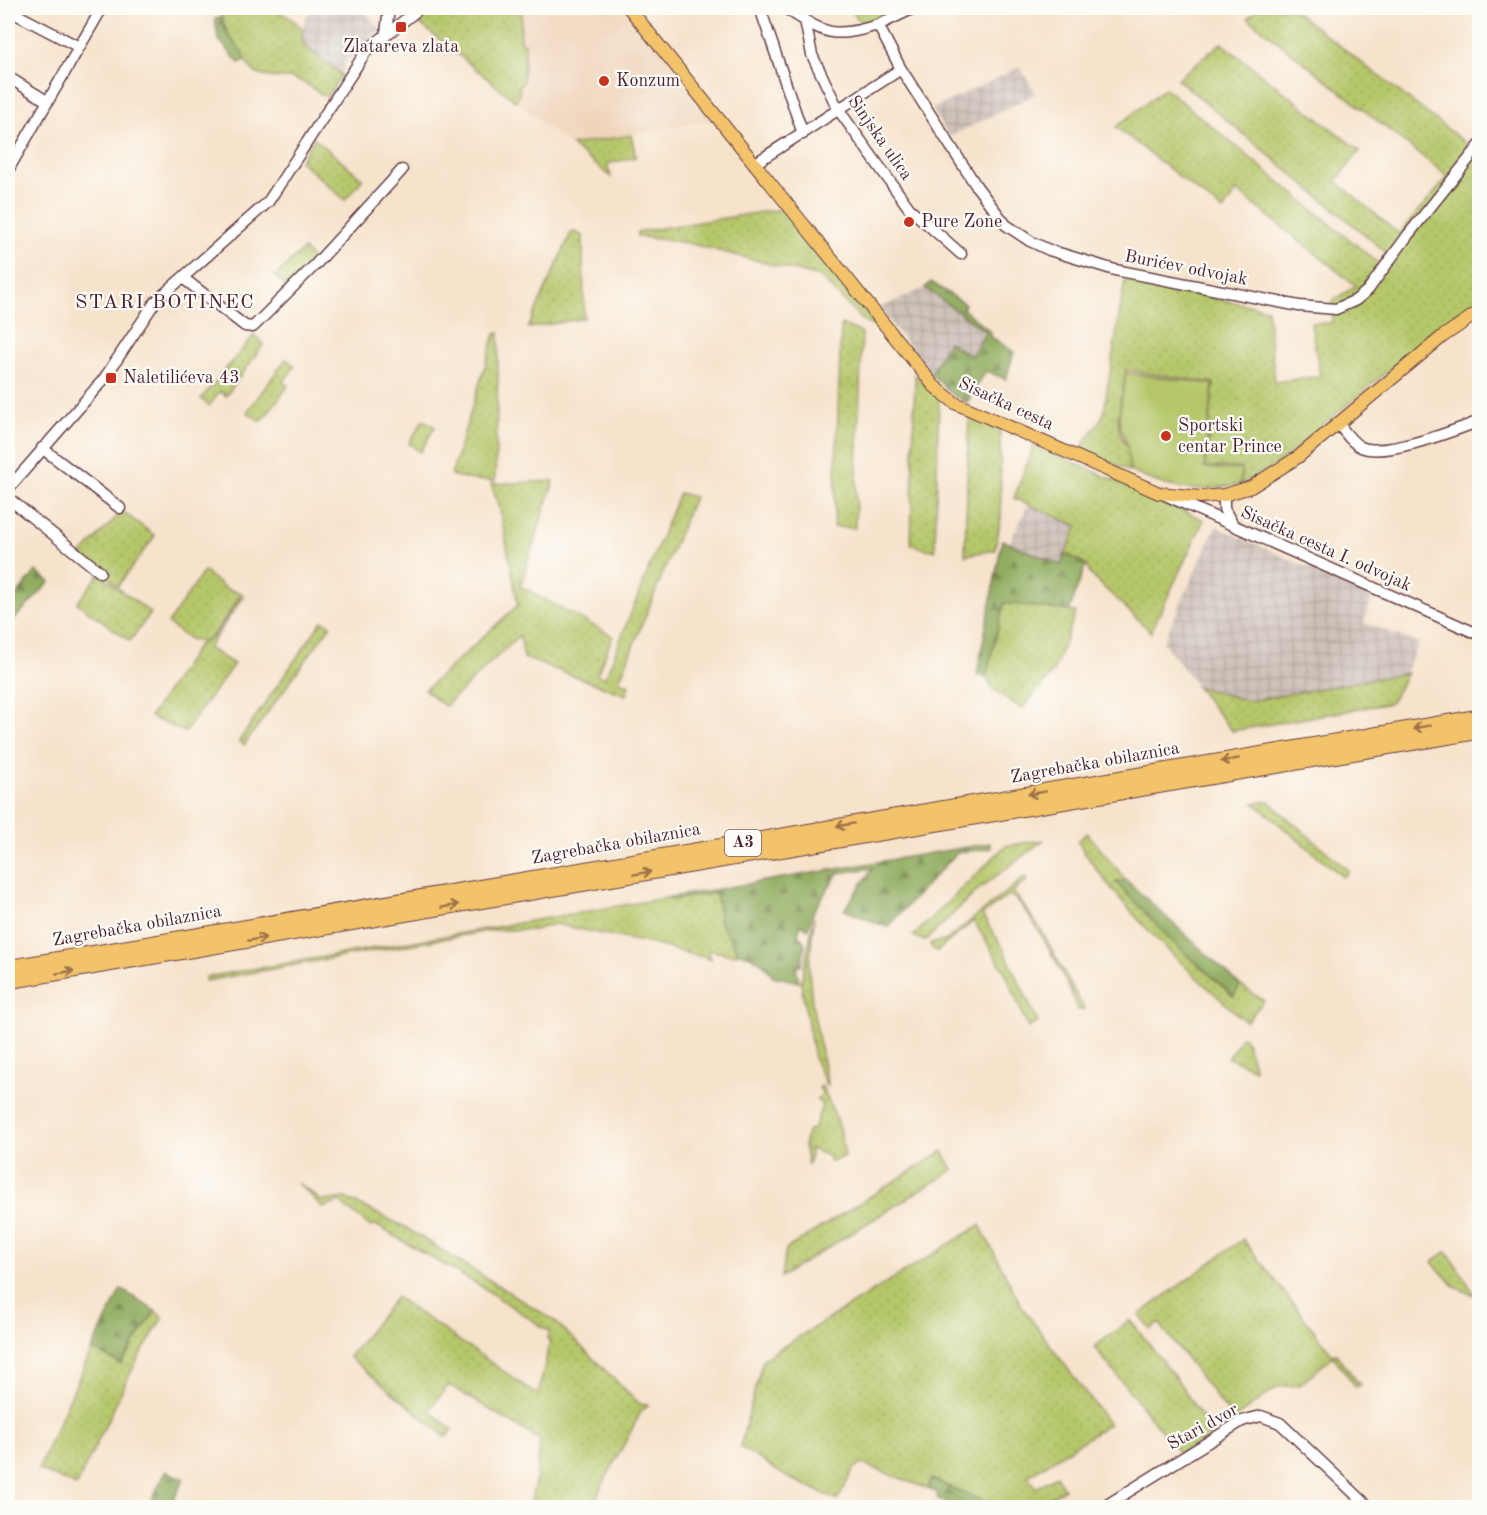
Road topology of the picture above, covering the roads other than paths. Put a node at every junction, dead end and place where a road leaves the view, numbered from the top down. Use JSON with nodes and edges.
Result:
{"nodes":[{"id":1,"x":102,"y":8,"type":"edge"},
{"id":2,"x":388,"y":8,"type":"edge"},
{"id":3,"x":420,"y":8,"type":"edge"},
{"id":4,"x":629,"y":8,"type":"edge"},
{"id":5,"x":760,"y":8,"type":"edge"},
{"id":6,"x":785,"y":8,"type":"edge"},
{"id":7,"x":914,"y":8,"type":"edge"},
{"id":8,"x":8,"y":10,"type":"edge"},
{"id":9,"x":805,"y":20,"type":"junction"},
{"id":10,"x":878,"y":25,"type":"junction"},
{"id":11,"x":386,"y":33,"type":"junction"},
{"id":12,"x":79,"y":47,"type":"junction"},
{"id":13,"x":901,"y":69,"type":"junction"},
{"id":14,"x":8,"y":77,"type":"edge"},
{"id":15,"x":48,"y":101,"type":"junction"},
{"id":16,"x":838,"y":109,"type":"junction"},
{"id":17,"x":803,"y":134,"type":"junction"},
{"id":18,"x":1479,"y":145,"type":"edge"},
{"id":19,"x":12,"y":152,"type":"edge"},
{"id":20,"x":754,"y":164,"type":"junction"},
{"id":21,"x":8,"y":170,"type":"edge"},
{"id":22,"x":402,"y":170,"type":"dead end"},
{"id":23,"x":961,"y":254,"type":"dead end"},
{"id":24,"x":183,"y":278,"type":"junction"},
{"id":25,"x":1479,"y":311,"type":"edge"},
{"id":26,"x":1479,"y":421,"type":"edge"},
{"id":27,"x":1338,"y":423,"type":"junction"},
{"id":28,"x":42,"y":448,"type":"junction"},
{"id":29,"x":8,"y":489,"type":"edge"},
{"id":30,"x":1159,"y":493,"type":"junction"},
{"id":31,"x":1224,"y":495,"type":"junction"},
{"id":32,"x":8,"y":498,"type":"edge"},
{"id":33,"x":120,"y":508,"type":"dead end"},
{"id":34,"x":1234,"y":527,"type":"junction"},
{"id":35,"x":100,"y":572,"type":"dead end"},
{"id":36,"x":1479,"y":635,"type":"edge"},
{"id":37,"x":1479,"y":717,"type":"edge"},
{"id":38,"x":1479,"y":731,"type":"edge"},
{"id":39,"x":8,"y":968,"type":"edge"},
{"id":40,"x":8,"y":981,"type":"edge"},
{"id":41,"x":1102,"y":1508,"type":"edge"},
{"id":42,"x":1370,"y":1508,"type":"edge"}],
"edges":[{"from":1,"to":12,"type":"street"},
{"from":2,"to":11,"type":"street"},
{"from":3,"to":11,"type":"street"},
{"from":4,"to":20,"type":"main road","name":"Sisačka cesta"},
{"from":5,"to":17,"type":"street"},
{"from":6,"to":9,"type":"street"},
{"from":7,"to":10,"type":"street"},
{"from":8,"to":12,"type":"street"},
{"from":9,"to":10,"type":"street"},
{"from":9,"to":16,"type":"street","name":"Sinjska ulica"},
{"from":10,"to":13,"type":"street","name":"Burićev odvojak"},
{"from":11,"to":24,"type":"street"},
{"from":12,"to":15,"type":"street"},
{"from":13,"to":16,"type":"street"},
{"from":13,"to":18,"type":"street","name":"Burićev odvojak"},
{"from":14,"to":15,"type":"street"},
{"from":15,"to":19,"type":"street"},
{"from":16,"to":17,"type":"street"},
{"from":16,"to":23,"type":"street","name":"Sinjska ulica"},
{"from":17,"to":20,"type":"street"},
{"from":19,"to":21,"type":"street"},
{"from":20,"to":30,"type":"main road","name":"Sisačka cesta"},
{"from":22,"to":24,"type":"street"},
{"from":24,"to":28,"type":"street"},
{"from":25,"to":27,"type":"main road","name":"Sisačka cesta"},
{"from":26,"to":27,"type":"street"},
{"from":27,"to":31,"type":"main road","name":"Sisačka cesta"},
{"from":28,"to":29,"type":"street"},
{"from":28,"to":33,"type":"street"},
{"from":30,"to":31,"type":"main road","name":"Sisačka cesta"},
{"from":30,"to":34,"type":"street","name":"Sisačka cesta I. odvojak"},
{"from":31,"to":34,"type":"street"},
{"from":32,"to":35,"type":"street"},
{"from":34,"to":36,"type":"street","name":"Sisačka cesta I. odvojak"},
{"from":37,"to":39,"type":"highway","name":"Zagrebačka obilaznica","number":"A3","one_way":true},
{"from":40,"to":38,"type":"highway","name":"Zagrebačka obilaznica","number":"A3","one_way":true},
{"from":41,"to":42,"type":"street","name":"Stari dvor"}]}
